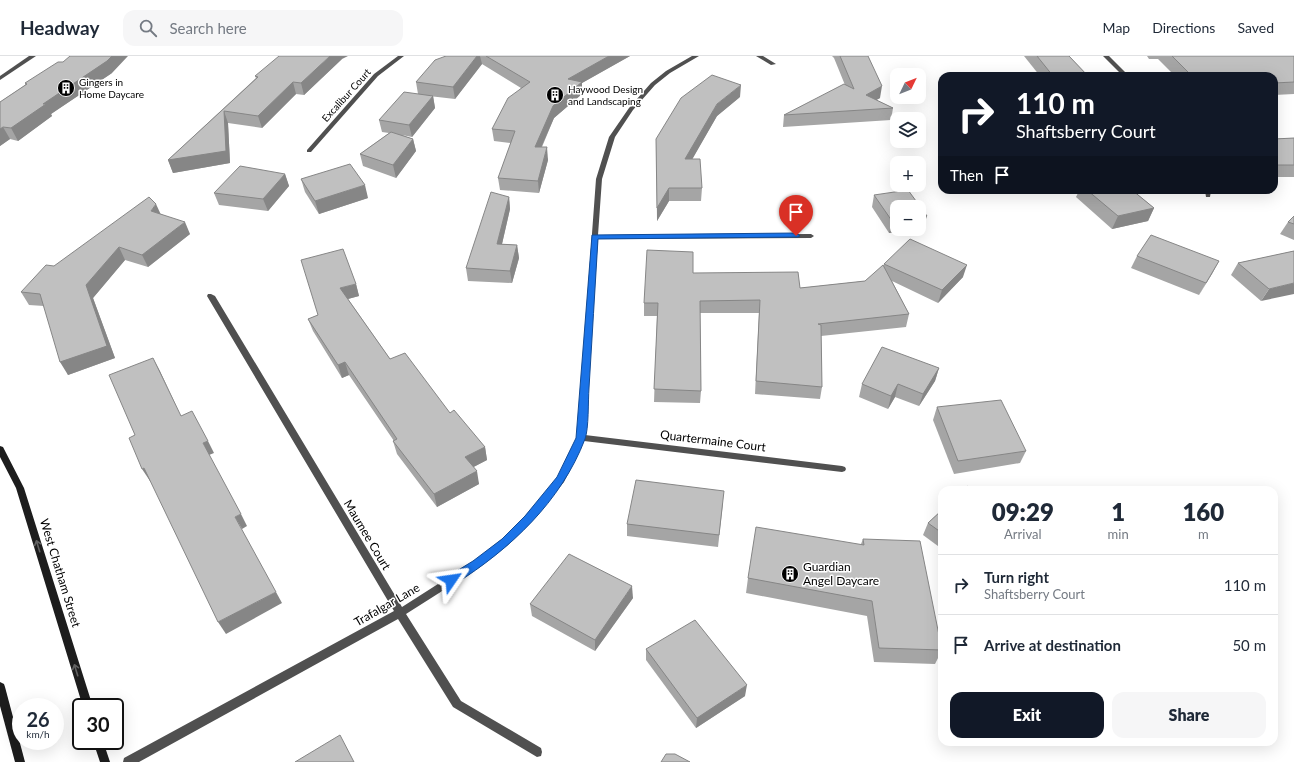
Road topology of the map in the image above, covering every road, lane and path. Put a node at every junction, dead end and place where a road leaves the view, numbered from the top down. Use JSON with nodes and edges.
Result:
{"nodes":[{"id":1,"x":33,"y":56,"type":"edge"},
{"id":2,"x":401,"y":56,"type":"edge"},
{"id":3,"x":696,"y":56,"type":"edge"},
{"id":4,"x":759,"y":56,"type":"edge"},
{"id":5,"x":1106,"y":56,"type":"edge"},
{"id":6,"x":773,"y":64,"type":"dead end"},
{"id":7,"x":1122,"y":72,"type":"edge"},
{"id":8,"x":0,"y":78,"type":"edge"},
{"id":9,"x":309,"y":151,"type":"dead end"},
{"id":10,"x":811,"y":236,"type":"dead end"},
{"id":11,"x":594,"y":237,"type":"junction"},
{"id":12,"x":212,"y":296,"type":"dead end"},
{"id":13,"x":581,"y":438,"type":"junction"},
{"id":14,"x":0,"y":450,"type":"edge"},
{"id":15,"x":842,"y":469,"type":"dead end"},
{"id":16,"x":400,"y":613,"type":"junction"},
{"id":17,"x":0,"y":687,"type":"edge"},
{"id":18,"x":85,"y":698,"type":"edge"},
{"id":19,"x":101,"y":750,"type":"edge"},
{"id":20,"x":537,"y":752,"type":"dead end"},
{"id":21,"x":20,"y":762,"type":"edge"},
{"id":22,"x":105,"y":762,"type":"edge"},
{"id":23,"x":128,"y":762,"type":"edge"}],
"edges":[{"from":1,"to":8,"type":"street"},
{"from":2,"to":9,"type":"street","name":"Excalibur Court"},
{"from":3,"to":11,"type":"street","name":"Trafalgar Lane"},
{"from":4,"to":6,"type":"street"},
{"from":5,"to":7,"type":"street"},
{"from":10,"to":11,"type":"street"},
{"from":11,"to":13,"type":"street","name":"Trafalgar Lane"},
{"from":12,"to":16,"type":"street","name":"Maumee Court"},
{"from":13,"to":15,"type":"street","name":"Quartermaine Court"},
{"from":13,"to":16,"type":"street","name":"Trafalgar Lane"},
{"from":18,"to":14,"type":"street","name":"West Chatham Street","one_way":true},
{"from":16,"to":20,"type":"street","name":"Maumee Court"},
{"from":16,"to":23,"type":"street","name":"Trafalgar Lane"},
{"from":17,"to":21,"type":"street"},
{"from":19,"to":22,"type":"street"}]}
